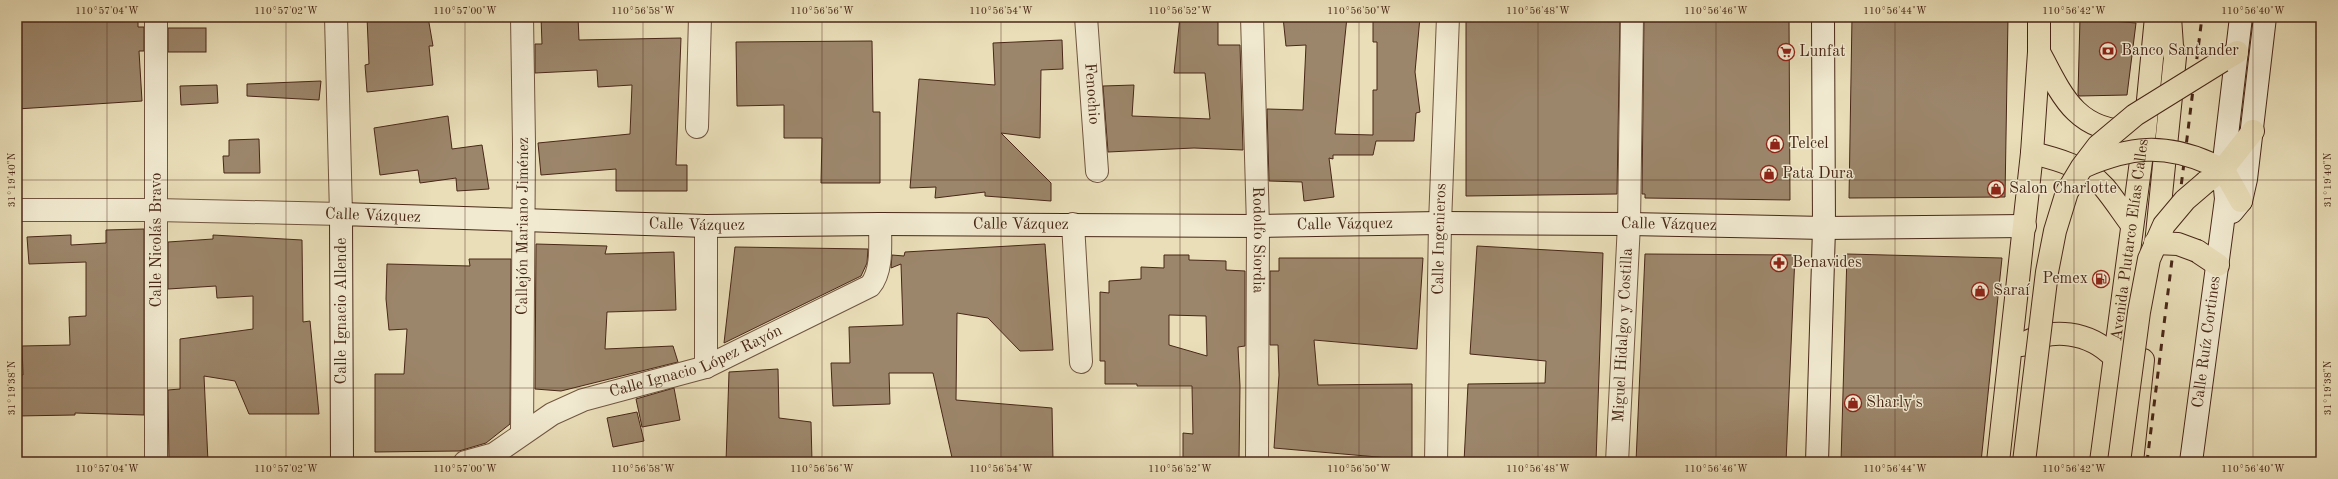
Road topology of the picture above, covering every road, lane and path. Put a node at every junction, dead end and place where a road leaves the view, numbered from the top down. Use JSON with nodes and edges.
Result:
{"nodes":[{"id":1,"x":156,"y":17,"type":"edge"},
{"id":2,"x":336,"y":17,"type":"edge"},
{"id":3,"x":522,"y":17,"type":"edge"},
{"id":4,"x":700,"y":17,"type":"edge"},
{"id":5,"x":1086,"y":17,"type":"edge"},
{"id":6,"x":1252,"y":17,"type":"edge"},
{"id":7,"x":1448,"y":17,"type":"edge"},
{"id":8,"x":1632,"y":17,"type":"edge"},
{"id":9,"x":1823,"y":17,"type":"edge"},
{"id":10,"x":2039,"y":17,"type":"edge"},
{"id":11,"x":2156,"y":17,"type":"edge"},
{"id":12,"x":2170,"y":17,"type":"edge"},
{"id":13,"x":2241,"y":17,"type":"edge"},
{"id":14,"x":2265,"y":17,"type":"edge"},
{"id":15,"x":2039,"y":52,"type":"junction"},
{"id":16,"x":2230,"y":57,"type":"junction"},
{"id":17,"x":697,"y":127,"type":"dead end"},
{"id":18,"x":2145,"y":131,"type":"junction"},
{"id":19,"x":2253,"y":131,"type":"junction"},
{"id":20,"x":2032,"y":153,"type":"junction"},
{"id":21,"x":2082,"y":167,"type":"junction"},
{"id":22,"x":1097,"y":171,"type":"dead end"},
{"id":23,"x":2212,"y":172,"type":"junction"},
{"id":24,"x":2241,"y":201,"type":"junction"},
{"id":25,"x":17,"y":210,"type":"edge"},
{"id":26,"x":156,"y":210,"type":"junction"},
{"id":27,"x":341,"y":214,"type":"junction"},
{"id":28,"x":2223,"y":221,"type":"junction"},
{"id":29,"x":523,"y":222,"type":"junction"},
{"id":30,"x":1440,"y":223,"type":"junction"},
{"id":31,"x":880,"y":224,"type":"junction"},
{"id":32,"x":1073,"y":224,"type":"junction"},
{"id":33,"x":1629,"y":224,"type":"junction"},
{"id":34,"x":2132,"y":225,"type":"junction"},
{"id":35,"x":706,"y":226,"type":"junction"},
{"id":36,"x":1258,"y":226,"type":"junction"},
{"id":37,"x":2025,"y":226,"type":"junction"},
{"id":38,"x":1824,"y":228,"type":"junction"},
{"id":39,"x":2155,"y":243,"type":"junction"},
{"id":40,"x":2218,"y":265,"type":"junction"},
{"id":41,"x":2010,"y":355,"type":"junction"},
{"id":42,"x":2114,"y":356,"type":"junction"},
{"id":43,"x":1081,"y":362,"type":"dead end"},
{"id":44,"x":706,"y":367,"type":"junction"},
{"id":45,"x":522,"y":434,"type":"junction"},
{"id":46,"x":156,"y":462,"type":"edge"},
{"id":47,"x":342,"y":462,"type":"edge"},
{"id":48,"x":465,"y":462,"type":"edge"},
{"id":49,"x":1256,"y":462,"type":"edge"},
{"id":50,"x":1436,"y":462,"type":"edge"},
{"id":51,"x":1617,"y":462,"type":"edge"},
{"id":52,"x":1817,"y":462,"type":"edge"},
{"id":53,"x":1998,"y":462,"type":"edge"},
{"id":54,"x":2024,"y":462,"type":"edge"},
{"id":55,"x":2101,"y":462,"type":"edge"},
{"id":56,"x":2119,"y":462,"type":"edge"},
{"id":57,"x":2132,"y":462,"type":"edge"},
{"id":58,"x":2191,"y":462,"type":"edge"}],
"edges":[{"from":1,"to":26,"type":"street","name":"Calle Nicolás Bravo"},
{"from":2,"to":27,"type":"street","name":"Calle Ignacio Allende"},
{"from":3,"to":29,"type":"street","name":"Callejón Mariano Jiménez"},
{"from":4,"to":17,"type":"street"},
{"from":5,"to":22,"type":"street","name":"Fenochio"},
{"from":6,"to":36,"type":"street","name":"Rodolfo Siordia"},
{"from":7,"to":30,"type":"street","name":"Calle Ingenieros"},
{"from":8,"to":33,"type":"street","name":"Miguel Hidalgo y Costilla"},
{"from":9,"to":38,"type":"street"},
{"from":10,"to":15,"type":"highway"},
{"from":11,"to":18,"type":"highway","name":"Avenida Plutarco Elías Calles"},
{"from":12,"to":57,"type":"highway"},
{"from":13,"to":16,"type":"street","name":"Calle Ruíz Cortines"},
{"from":14,"to":19,"type":"street"},
{"from":15,"to":18,"type":"highway"},
{"from":15,"to":20,"type":"highway"},
{"from":16,"to":21,"type":"highway","bridge":true},
{"from":16,"to":23,"type":"street","name":"Calle Ruíz Cortines"},
{"from":18,"to":34,"type":"highway","name":"Avenida Plutarco Elías Calles"},
{"from":19,"to":23,"type":"highway"},
{"from":19,"to":24,"type":"street"},
{"from":20,"to":34,"type":"highway"},
{"from":20,"to":37,"type":"highway"},
{"from":21,"to":23,"type":"highway","bridge":true},
{"from":21,"to":54,"type":"highway","bridge":true},
{"from":23,"to":24,"type":"highway"},
{"from":23,"to":28,"type":"street","name":"Calle Ruíz Cortines"},
{"from":23,"to":39,"type":"highway","bridge":true},
{"from":24,"to":28,"type":"street"},
{"from":25,"to":26,"type":"street","name":"Calle Vázquez"},
{"from":26,"to":27,"type":"street","name":"Calle Vázquez"},
{"from":26,"to":46,"type":"street","name":"Calle Nicolás Bravo"},
{"from":27,"to":29,"type":"street","name":"Calle Vázquez"},
{"from":27,"to":47,"type":"street","name":"Calle Ignacio Allende"},
{"from":28,"to":40,"type":"street","name":"Calle Ruíz Cortines"},
{"from":29,"to":35,"type":"street","name":"Calle Vázquez"},
{"from":29,"to":45,"type":"street","name":"Callejón Mariano Jiménez"},
{"from":30,"to":33,"type":"street","name":"Calle Vázquez"},
{"from":30,"to":36,"type":"street","name":"Calle Vázquez"},
{"from":30,"to":50,"type":"street","name":"Calle Ingenieros"},
{"from":31,"to":32,"type":"street","name":"Calle Vázquez"},
{"from":31,"to":35,"type":"street","name":"Calle Vázquez"},
{"from":31,"to":44,"type":"street","name":"Calle Ignacio López Rayón"},
{"from":32,"to":36,"type":"street","name":"Calle Vázquez"},
{"from":32,"to":43,"type":"street"},
{"from":33,"to":38,"type":"street","name":"Calle Vázquez"},
{"from":33,"to":51,"type":"street","name":"Miguel Hidalgo y Costilla"},
{"from":34,"to":42,"type":"highway","name":"Avenida Plutarco Elías Calles"},
{"from":35,"to":44,"type":"street"},
{"from":36,"to":49,"type":"street","name":"Rodolfo Siordia"},
{"from":37,"to":38,"type":"street","name":"Calle Vázquez"},
{"from":37,"to":41,"type":"highway"},
{"from":38,"to":52,"type":"street"},
{"from":39,"to":40,"type":"highway","bridge":true},
{"from":39,"to":56,"type":"highway","bridge":true},
{"from":40,"to":58,"type":"street","name":"Calle Ruíz Cortines"},
{"from":41,"to":42,"type":"highway"},
{"from":41,"to":53,"type":"highway"},
{"from":42,"to":55,"type":"highway","name":"Avenida Plutarco Elías Calles"},
{"from":44,"to":45,"type":"street","name":"Calle Ignacio López Rayón"},
{"from":45,"to":48,"type":"street","name":"Calle Ignacio López Rayón"}]}
